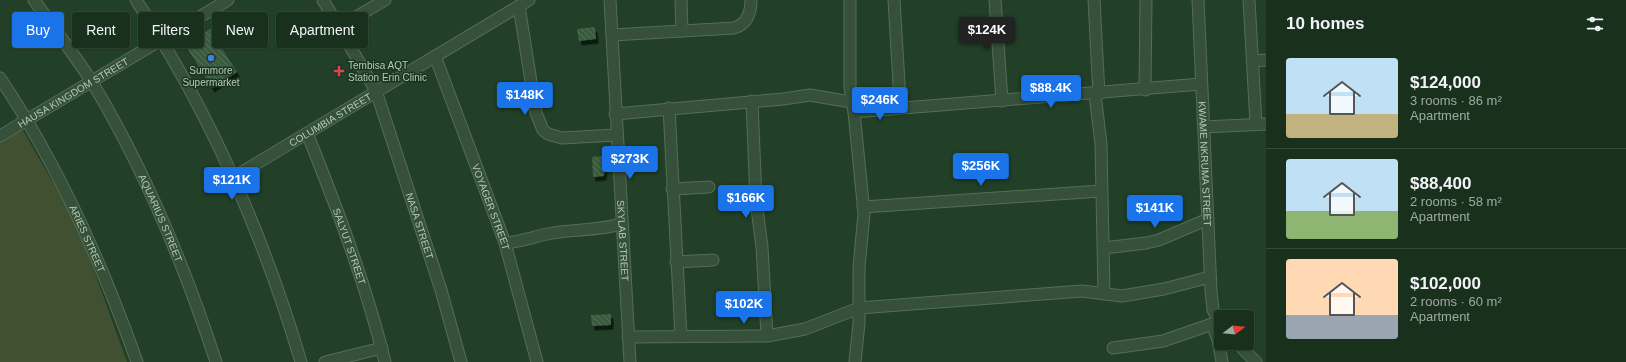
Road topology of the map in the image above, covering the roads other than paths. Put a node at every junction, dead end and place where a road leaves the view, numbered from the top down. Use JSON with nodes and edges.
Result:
{"nodes":[{"id":1,"x":34,"y":0,"type":"edge"},
{"id":2,"x":136,"y":0,"type":"edge"},
{"id":3,"x":228,"y":0,"type":"edge"},
{"id":4,"x":322,"y":0,"type":"edge"},
{"id":5,"x":385,"y":0,"type":"edge"},
{"id":6,"x":610,"y":0,"type":"edge"},
{"id":7,"x":681,"y":0,"type":"edge"},
{"id":8,"x":751,"y":0,"type":"edge"},
{"id":9,"x":850,"y":0,"type":"edge"},
{"id":10,"x":894,"y":0,"type":"edge"},
{"id":11,"x":995,"y":0,"type":"edge"},
{"id":12,"x":1094,"y":0,"type":"edge"},
{"id":13,"x":1146,"y":0,"type":"edge"},
{"id":14,"x":1198,"y":0,"type":"edge"},
{"id":15,"x":1249,"y":0,"type":"edge"},
{"id":16,"x":524,"y":3,"type":"edge"},
{"id":17,"x":144,"y":12,"type":"edge"},
{"id":18,"x":330,"y":12,"type":"edge"},
{"id":19,"x":365,"y":12,"type":"edge"},
{"id":20,"x":204,"y":15,"type":"edge"},
{"id":21,"x":682,"y":31,"type":"junction"},
{"id":22,"x":612,"y":35,"type":"junction"},
{"id":23,"x":148,"y":48,"type":"edge"},
{"id":24,"x":167,"y":48,"type":"edge"},
{"id":25,"x":352,"y":48,"type":"edge"},
{"id":26,"x":435,"y":56,"type":"junction"},
{"id":27,"x":1266,"y":60,"type":"edge"},
{"id":28,"x":1253,"y":61,"type":"junction"},
{"id":29,"x":0,"y":78,"type":"edge"},
{"id":30,"x":91,"y":81,"type":"junction"},
{"id":31,"x":1201,"y":84,"type":"junction"},
{"id":32,"x":1145,"y":90,"type":"junction"},
{"id":33,"x":376,"y":91,"type":"junction"},
{"id":34,"x":1097,"y":94,"type":"junction"},
{"id":35,"x":752,"y":101,"type":"junction"},
{"id":36,"x":1002,"y":101,"type":"junction"},
{"id":37,"x":853,"y":107,"type":"junction"},
{"id":38,"x":903,"y":107,"type":"junction"},
{"id":39,"x":669,"y":108,"type":"junction"},
{"id":40,"x":615,"y":114,"type":"junction"},
{"id":41,"x":26,"y":120,"type":"junction"},
{"id":42,"x":1261,"y":124,"type":"edge"},
{"id":43,"x":1204,"y":127,"type":"junction"},
{"id":44,"x":307,"y":133,"type":"junction"},
{"id":45,"x":616,"y":135,"type":"junction"},
{"id":46,"x":0,"y":136,"type":"edge"},
{"id":47,"x":234,"y":177,"type":"junction"},
{"id":48,"x":709,"y":187,"type":"dead end"},
{"id":49,"x":672,"y":189,"type":"junction"},
{"id":50,"x":1101,"y":191,"type":"junction"},
{"id":51,"x":863,"y":207,"type":"junction"},
{"id":52,"x":1208,"y":219,"type":"junction"},
{"id":53,"x":621,"y":224,"type":"junction"},
{"id":54,"x":505,"y":243,"type":"junction"},
{"id":55,"x":1104,"y":248,"type":"junction"},
{"id":56,"x":713,"y":260,"type":"dead end"},
{"id":57,"x":676,"y":262,"type":"junction"},
{"id":58,"x":1210,"y":277,"type":"junction"},
{"id":59,"x":1104,"y":294,"type":"junction"},
{"id":60,"x":859,"y":308,"type":"junction"},
{"id":61,"x":1214,"y":311,"type":"edge"},
{"id":62,"x":1214,"y":325,"type":"edge"},
{"id":63,"x":681,"y":336,"type":"junction"},
{"id":64,"x":767,"y":336,"type":"junction"},
{"id":65,"x":628,"y":337,"type":"junction"},
{"id":66,"x":382,"y":348,"type":"junction"},
{"id":67,"x":1113,"y":348,"type":"dead end"},
{"id":68,"x":1220,"y":350,"type":"edge"},
{"id":69,"x":1244,"y":350,"type":"edge"},
{"id":70,"x":137,"y":362,"type":"edge"},
{"id":71,"x":216,"y":362,"type":"edge"},
{"id":72,"x":301,"y":362,"type":"edge"},
{"id":73,"x":325,"y":362,"type":"edge"},
{"id":74,"x":385,"y":362,"type":"edge"},
{"id":75,"x":460,"y":362,"type":"edge"},
{"id":76,"x":537,"y":362,"type":"edge"},
{"id":77,"x":630,"y":362,"type":"edge"},
{"id":78,"x":855,"y":362,"type":"edge"},
{"id":79,"x":1222,"y":362,"type":"edge"},
{"id":80,"x":1256,"y":362,"type":"edge"}],
"edges":[{"from":1,"to":30,"type":"street","name":"AQUARIUS STREET"},
{"from":2,"to":17,"type":"street"},
{"from":3,"to":20,"type":"street","name":"HAUSA KINGDOM STREET"},
{"from":4,"to":18,"type":"street","name":"NASA STREET"},
{"from":5,"to":19,"type":"street"},
{"from":6,"to":22,"type":"street","name":"SKYLAB STREET"},
{"from":7,"to":21,"type":"street"},
{"from":8,"to":21,"type":"street"},
{"from":9,"to":37,"type":"street"},
{"from":10,"to":38,"type":"street"},
{"from":11,"to":36,"type":"street"},
{"from":12,"to":34,"type":"street"},
{"from":13,"to":32,"type":"street"},
{"from":14,"to":31,"type":"street","name":"KWAME NKRUMA STREET"},
{"from":15,"to":28,"type":"street"},
{"from":16,"to":26,"type":"street","name":"COLUMBIA STREET"},
{"from":16,"to":45,"type":"street"},
{"from":21,"to":22,"type":"street"},
{"from":22,"to":40,"type":"street","name":"SKYLAB STREET"},
{"from":23,"to":30,"type":"street","name":"HAUSA KINGDOM STREET"},
{"from":24,"to":47,"type":"street"},
{"from":25,"to":33,"type":"street","name":"NASA STREET"},
{"from":26,"to":33,"type":"street","name":"COLUMBIA STREET"},
{"from":26,"to":54,"type":"street","name":"VOYAGER STREET"},
{"from":27,"to":28,"type":"street"},
{"from":28,"to":42,"type":"street"},
{"from":29,"to":41,"type":"street","name":"ARIES STREET"},
{"from":30,"to":41,"type":"street","name":"HAUSA KINGDOM STREET"},
{"from":30,"to":71,"type":"street","name":"AQUARIUS STREET"},
{"from":31,"to":32,"type":"street"},
{"from":31,"to":43,"type":"street","name":"KWAME NKRUMA STREET"},
{"from":32,"to":34,"type":"street"},
{"from":33,"to":44,"type":"street","name":"COLUMBIA STREET"},
{"from":33,"to":75,"type":"street","name":"NASA STREET"},
{"from":34,"to":36,"type":"street"},
{"from":34,"to":50,"type":"street"},
{"from":35,"to":37,"type":"street"},
{"from":35,"to":39,"type":"street"},
{"from":35,"to":64,"type":"street"},
{"from":36,"to":38,"type":"street"},
{"from":37,"to":38,"type":"street"},
{"from":37,"to":51,"type":"street"},
{"from":39,"to":40,"type":"street"},
{"from":39,"to":49,"type":"street"},
{"from":40,"to":45,"type":"street","name":"SKYLAB STREET"},
{"from":41,"to":46,"type":"street","name":"HAUSA KINGDOM STREET"},
{"from":41,"to":70,"type":"street","name":"ARIES STREET"},
{"from":42,"to":43,"type":"street"},
{"from":43,"to":52,"type":"street","name":"KWAME NKRUMA STREET"},
{"from":44,"to":47,"type":"street","name":"COLUMBIA STREET"},
{"from":44,"to":66,"type":"street","name":"SALYUT STREET"},
{"from":45,"to":53,"type":"street","name":"SKYLAB STREET"},
{"from":47,"to":72,"type":"street"},
{"from":48,"to":49,"type":"street"},
{"from":49,"to":57,"type":"street"},
{"from":50,"to":51,"type":"street"},
{"from":50,"to":55,"type":"street"},
{"from":51,"to":60,"type":"street"},
{"from":52,"to":55,"type":"street"},
{"from":52,"to":58,"type":"street","name":"KWAME NKRUMA STREET"},
{"from":53,"to":54,"type":"street"},
{"from":53,"to":65,"type":"street","name":"SKYLAB STREET"},
{"from":54,"to":76,"type":"street","name":"VOYAGER STREET"},
{"from":55,"to":59,"type":"street"},
{"from":56,"to":57,"type":"street"},
{"from":57,"to":63,"type":"street"},
{"from":58,"to":59,"type":"street"},
{"from":58,"to":61,"type":"street","name":"KWAME NKRUMA STREET"},
{"from":59,"to":60,"type":"street"},
{"from":60,"to":64,"type":"street"},
{"from":60,"to":78,"type":"street"},
{"from":62,"to":67,"type":"street"},
{"from":63,"to":64,"type":"street"},
{"from":63,"to":65,"type":"street"},
{"from":65,"to":77,"type":"street","name":"SKYLAB STREET"},
{"from":66,"to":73,"type":"street"},
{"from":66,"to":74,"type":"street","name":"SALYUT STREET"},
{"from":68,"to":79,"type":"street","name":"KWAME NKRUMA STREET"},
{"from":69,"to":80,"type":"street"}]}
